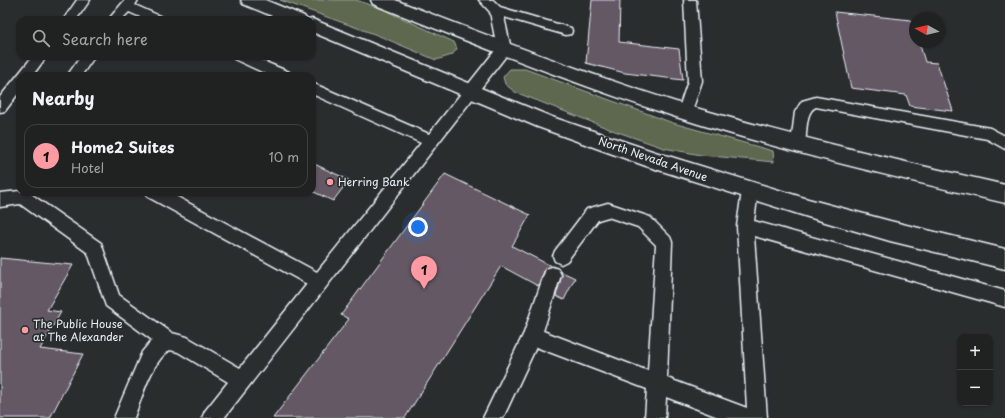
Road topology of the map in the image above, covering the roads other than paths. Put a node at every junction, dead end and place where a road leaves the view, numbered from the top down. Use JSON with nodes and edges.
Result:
{"nodes":[{"id":1,"x":84,"y":0,"type":"edge"},
{"id":2,"x":249,"y":0,"type":"edge"},
{"id":3,"x":379,"y":0,"type":"edge"},
{"id":4,"x":485,"y":0,"type":"edge"},
{"id":5,"x":690,"y":0,"type":"edge"},
{"id":6,"x":130,"y":3,"type":"edge"},
{"id":7,"x":496,"y":10,"type":"junction"},
{"id":8,"x":72,"y":16,"type":"edge"},
{"id":9,"x":118,"y":16,"type":"edge"},
{"id":10,"x":151,"y":16,"type":"edge"},
{"id":11,"x":288,"y":16,"type":"edge"},
{"id":12,"x":316,"y":27,"type":"edge"},
{"id":13,"x":566,"y":31,"type":"dead end"},
{"id":14,"x":504,"y":49,"type":"junction"},
{"id":15,"x":37,"y":60,"type":"edge"},
{"id":16,"x":85,"y":60,"type":"edge"},
{"id":17,"x":248,"y":60,"type":"edge"},
{"id":18,"x":27,"y":72,"type":"edge"},
{"id":19,"x":77,"y":72,"type":"edge"},
{"id":20,"x":275,"y":72,"type":"edge"},
{"id":21,"x":16,"y":86,"type":"edge"},
{"id":22,"x":316,"y":90,"type":"edge"},
{"id":23,"x":471,"y":91,"type":"junction"},
{"id":24,"x":0,"y":107,"type":"edge"},
{"id":25,"x":685,"y":111,"type":"junction"},
{"id":26,"x":431,"y":141,"type":"junction"},
{"id":27,"x":1005,"y":143,"type":"edge"},
{"id":28,"x":798,"y":144,"type":"junction"},
{"id":29,"x":750,"y":191,"type":"junction"},
{"id":30,"x":1005,"y":194,"type":"edge"},
{"id":31,"x":161,"y":196,"type":"edge"},
{"id":32,"x":0,"y":200,"type":"edge"},
{"id":33,"x":745,"y":226,"type":"junction"},
{"id":34,"x":561,"y":256,"type":"dead end"},
{"id":35,"x":1005,"y":259,"type":"edge"},
{"id":36,"x":552,"y":275,"type":"dead end"},
{"id":37,"x":319,"y":282,"type":"junction"},
{"id":38,"x":1005,"y":299,"type":"edge"},
{"id":39,"x":532,"y":336,"type":"junction"},
{"id":40,"x":168,"y":341,"type":"junction"},
{"id":41,"x":242,"y":380,"type":"junction"},
{"id":42,"x":657,"y":384,"type":"junction"},
{"id":43,"x":124,"y":418,"type":"edge"},
{"id":44,"x":212,"y":418,"type":"edge"},
{"id":45,"x":493,"y":418,"type":"edge"},
{"id":46,"x":655,"y":418,"type":"edge"},
{"id":47,"x":747,"y":418,"type":"edge"},
{"id":48,"x":757,"y":418,"type":"edge"}],
"edges":[{"from":1,"to":8,"type":"lane"},
{"from":2,"to":11,"type":"main road"},
{"from":3,"to":14,"type":"main road"},
{"from":4,"to":7,"type":"lane"},
{"from":5,"to":25,"type":"lane"},
{"from":6,"to":9,"type":"lane"},
{"from":6,"to":10,"type":"lane"},
{"from":7,"to":13,"type":"lane"},
{"from":7,"to":14,"type":"lane"},
{"from":12,"to":23,"type":"main road","name":"North Nevada Avenue"},
{"from":14,"to":23,"type":"lane"},
{"from":14,"to":25,"type":"main road"},
{"from":15,"to":18,"type":"lane"},
{"from":16,"to":19,"type":"lane"},
{"from":17,"to":20,"type":"lane"},
{"from":21,"to":24,"type":"lane"},
{"from":22,"to":26,"type":"lane"},
{"from":23,"to":26,"type":"lane"},
{"from":23,"to":29,"type":"main road","name":"North Nevada Avenue"},
{"from":25,"to":28,"type":"main road"},
{"from":26,"to":37,"type":"lane"},
{"from":27,"to":28,"type":"lane"},
{"from":28,"to":30,"type":"main road"},
{"from":29,"to":33,"type":"lane"},
{"from":29,"to":35,"type":"main road","name":"North Nevada Avenue"},
{"from":31,"to":37,"type":"lane"},
{"from":32,"to":40,"type":"lane"},
{"from":33,"to":38,"type":"lane"},
{"from":33,"to":48,"type":"lane"},
{"from":34,"to":42,"type":"lane"},
{"from":36,"to":39,"type":"lane"},
{"from":37,"to":41,"type":"lane"},
{"from":39,"to":42,"type":"lane"},
{"from":39,"to":45,"type":"lane"},
{"from":40,"to":41,"type":"lane"},
{"from":40,"to":43,"type":"lane"},
{"from":41,"to":44,"type":"lane"},
{"from":42,"to":46,"type":"lane"},
{"from":42,"to":47,"type":"lane"}]}
